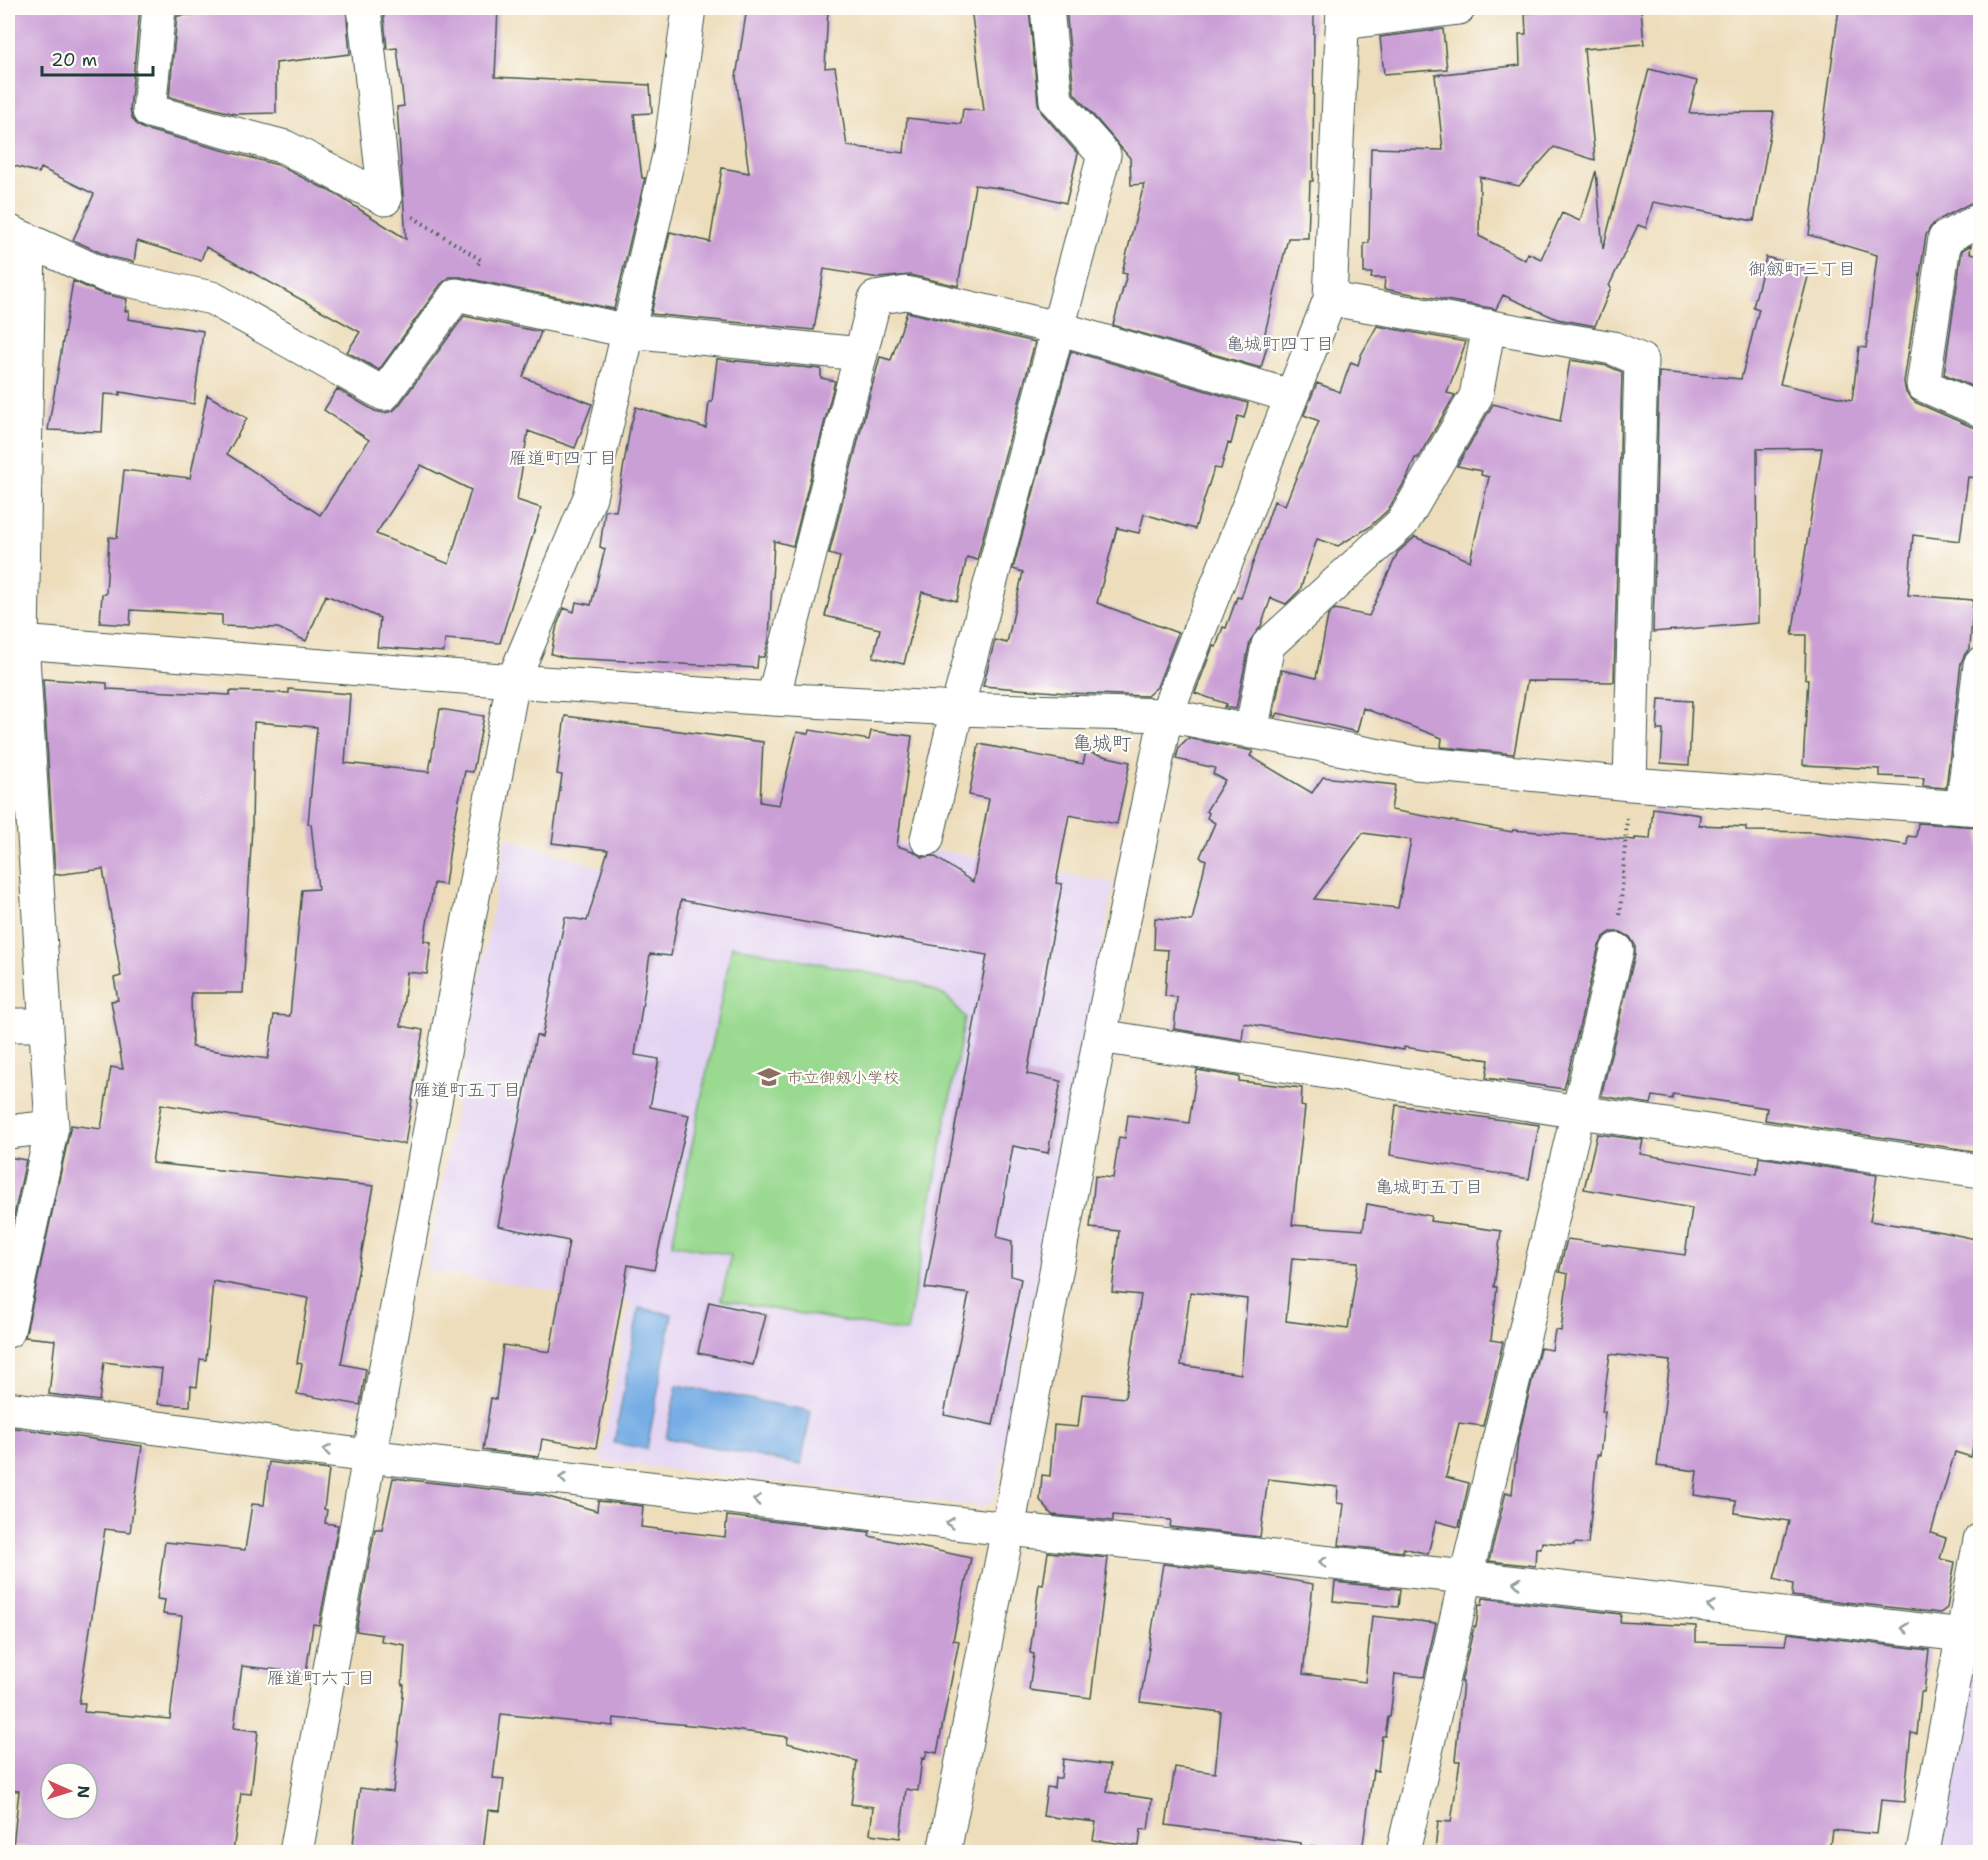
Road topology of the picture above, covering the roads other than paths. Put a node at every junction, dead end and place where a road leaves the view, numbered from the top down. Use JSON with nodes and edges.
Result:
{"nodes":[{"id":1,"x":159,"y":8,"type":"edge"},
{"id":2,"x":364,"y":8,"type":"edge"},
{"id":3,"x":689,"y":8,"type":"edge"},
{"id":4,"x":1047,"y":8,"type":"edge"},
{"id":5,"x":1459,"y":8,"type":"edge"},
{"id":6,"x":1343,"y":15,"type":"edge"},
{"id":7,"x":1980,"y":220,"type":"edge"},
{"id":8,"x":18,"y":235,"type":"edge"},
{"id":9,"x":1330,"y":299,"type":"junction"},
{"id":10,"x":1489,"y":326,"type":"junction"},
{"id":11,"x":1058,"y":328,"type":"junction"},
{"id":12,"x":629,"y":331,"type":"junction"},
{"id":13,"x":861,"y":354,"type":"junction"},
{"id":14,"x":1291,"y":396,"type":"junction"},
{"id":15,"x":1980,"y":410,"type":"edge"},
{"id":16,"x":15,"y":641,"type":"edge"},
{"id":17,"x":1980,"y":664,"type":"edge"},
{"id":18,"x":513,"y":681,"type":"junction"},
{"id":19,"x":773,"y":699,"type":"junction"},
{"id":20,"x":957,"y":709,"type":"junction"},
{"id":21,"x":1166,"y":715,"type":"junction"},
{"id":22,"x":1251,"y":732,"type":"junction"},
{"id":23,"x":1630,"y":784,"type":"junction"},
{"id":24,"x":1971,"y":808,"type":"edge"},
{"id":25,"x":927,"y":839,"type":"dead end"},
{"id":26,"x":1617,"y":950,"type":"road end"},
{"id":27,"x":8,"y":1026,"type":"edge"},
{"id":28,"x":45,"y":1026,"type":"junction"},
{"id":29,"x":1100,"y":1036,"type":"junction"},
{"id":30,"x":1579,"y":1112,"type":"junction"},
{"id":31,"x":52,"y":1127,"type":"junction"},
{"id":32,"x":8,"y":1132,"type":"edge"},
{"id":33,"x":1980,"y":1171,"type":"edge"},
{"id":34,"x":8,"y":1331,"type":"edge"},
{"id":35,"x":8,"y":1408,"type":"edge"},
{"id":36,"x":368,"y":1456,"type":"junction"},
{"id":37,"x":1008,"y":1529,"type":"junction"},
{"id":38,"x":1980,"y":1540,"type":"edge"},
{"id":39,"x":1466,"y":1577,"type":"junction"},
{"id":40,"x":1963,"y":1635,"type":"junction"},
{"id":41,"x":296,"y":1852,"type":"edge"},
{"id":42,"x":944,"y":1852,"type":"edge"},
{"id":43,"x":1403,"y":1852,"type":"edge"},
{"id":44,"x":1923,"y":1852,"type":"edge"}],
"edges":[{"from":1,"to":2,"type":"street"},
{"from":3,"to":12,"type":"street"},
{"from":4,"to":11,"type":"street"},
{"from":5,"to":6,"type":"street"},
{"from":6,"to":9,"type":"street"},
{"from":7,"to":15,"type":"street"},
{"from":8,"to":12,"type":"street"},
{"from":8,"to":16,"type":"street"},
{"from":9,"to":10,"type":"street"},
{"from":9,"to":14,"type":"street"},
{"from":10,"to":22,"type":"street"},
{"from":10,"to":23,"type":"street"},
{"from":11,"to":13,"type":"street"},
{"from":11,"to":14,"type":"street"},
{"from":11,"to":20,"type":"street"},
{"from":12,"to":13,"type":"street"},
{"from":12,"to":18,"type":"street"},
{"from":13,"to":19,"type":"street"},
{"from":14,"to":21,"type":"street"},
{"from":16,"to":18,"type":"street"},
{"from":16,"to":28,"type":"street"},
{"from":17,"to":24,"type":"street"},
{"from":18,"to":19,"type":"street"},
{"from":18,"to":36,"type":"street"},
{"from":19,"to":20,"type":"street"},
{"from":20,"to":21,"type":"street"},
{"from":20,"to":25,"type":"street"},
{"from":21,"to":22,"type":"street"},
{"from":21,"to":29,"type":"street"},
{"from":22,"to":23,"type":"street"},
{"from":23,"to":24,"type":"street"},
{"from":26,"to":30,"type":"street"},
{"from":27,"to":28,"type":"street"},
{"from":28,"to":31,"type":"street"},
{"from":29,"to":30,"type":"street"},
{"from":29,"to":37,"type":"street"},
{"from":30,"to":33,"type":"street"},
{"from":30,"to":39,"type":"street"},
{"from":31,"to":32,"type":"street"},
{"from":31,"to":34,"type":"street"},
{"from":36,"to":35,"type":"street","one_way":true},
{"from":37,"to":36,"type":"street","one_way":true},
{"from":36,"to":41,"type":"street"},
{"from":39,"to":37,"type":"street","one_way":true},
{"from":37,"to":42,"type":"street"},
{"from":38,"to":40,"type":"street"},
{"from":40,"to":39,"type":"street","one_way":true},
{"from":39,"to":43,"type":"street"},
{"from":40,"to":44,"type":"street"}]}
